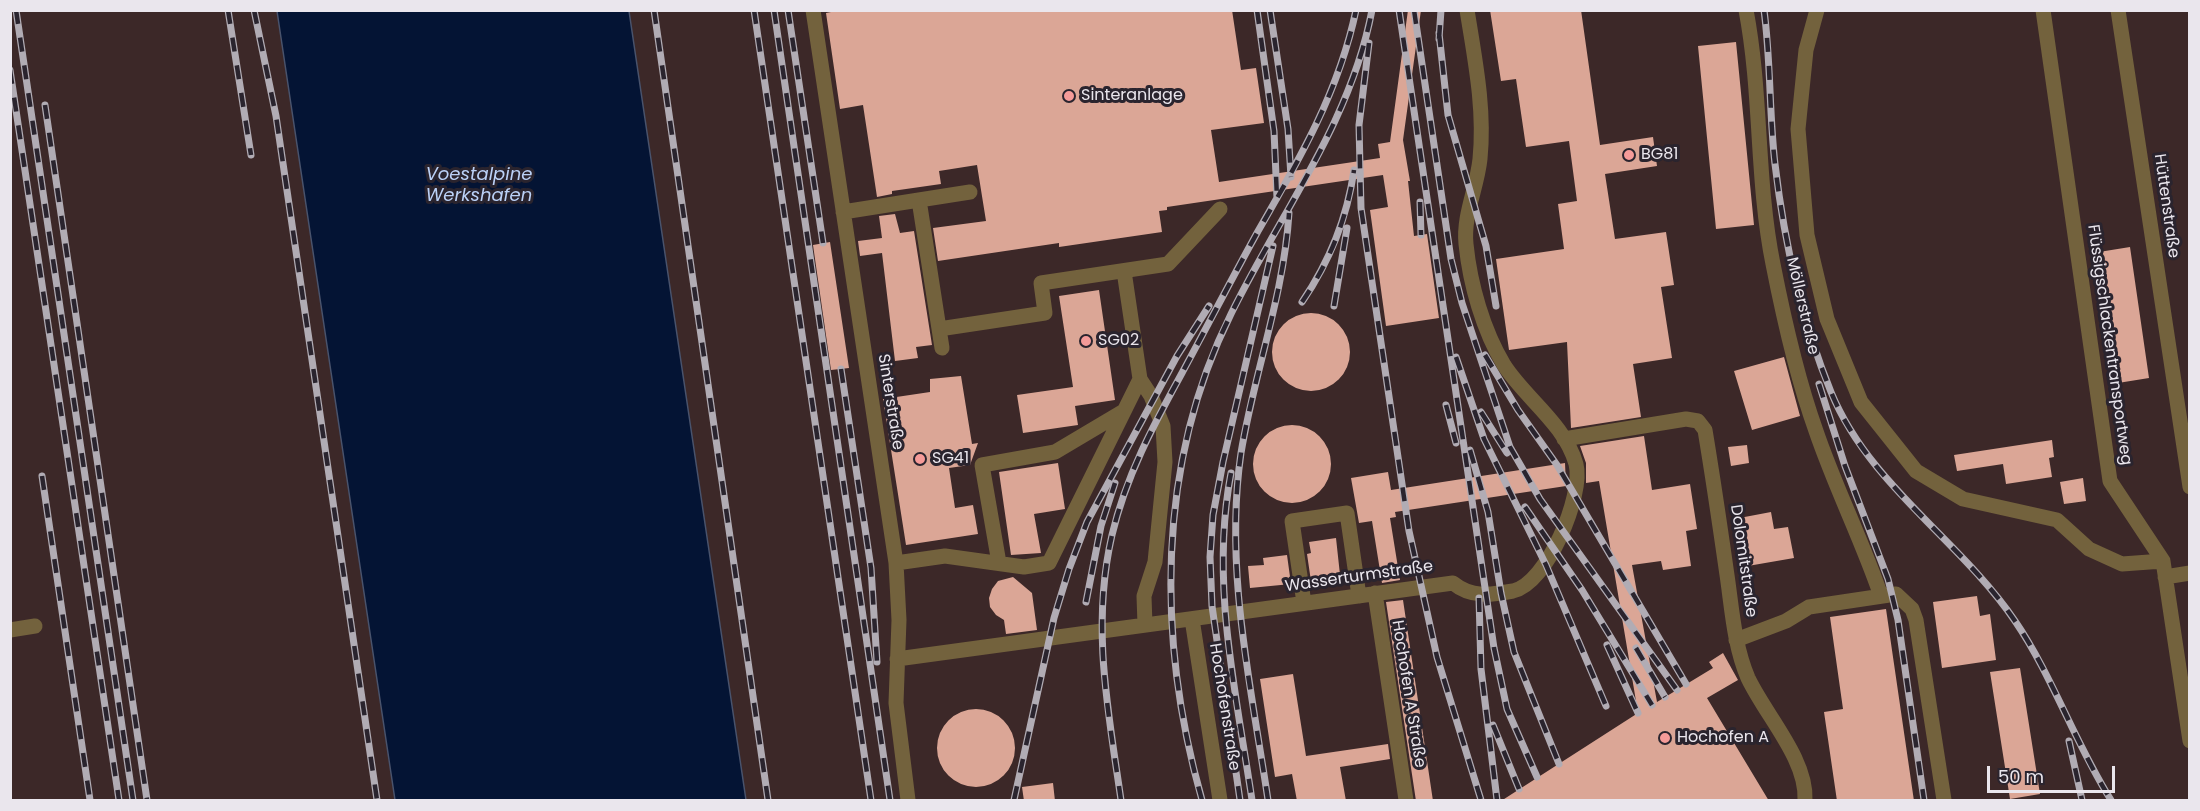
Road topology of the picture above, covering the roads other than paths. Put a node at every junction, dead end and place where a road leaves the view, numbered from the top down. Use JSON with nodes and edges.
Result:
{"nodes":[{"id":1,"x":813,"y":10,"type":"edge"},
{"id":2,"x":1467,"y":10,"type":"edge"},
{"id":3,"x":1746,"y":10,"type":"edge"},
{"id":4,"x":1817,"y":10,"type":"edge"},
{"id":5,"x":2043,"y":10,"type":"edge"},
{"id":6,"x":2118,"y":10,"type":"edge"},
{"id":7,"x":970,"y":192,"type":"dead end"},
{"id":8,"x":919,"y":201,"type":"junction"},
{"id":9,"x":1220,"y":209,"type":"dead end"},
{"id":10,"x":843,"y":212,"type":"junction"},
{"id":11,"x":1124,"y":271,"type":"junction"},
{"id":12,"x":939,"y":329,"type":"junction"},
{"id":13,"x":942,"y":348,"type":"dead end"},
{"id":14,"x":1140,"y":379,"type":"junction"},
{"id":15,"x":1124,"y":411,"type":"junction"},
{"id":16,"x":1564,"y":439,"type":"junction"},
{"id":17,"x":2186,"y":441,"type":"edge"},
{"id":18,"x":2190,"y":488,"type":"edge"},
{"id":19,"x":2163,"y":561,"type":"junction"},
{"id":20,"x":896,"y":562,"type":"junction"},
{"id":21,"x":999,"y":563,"type":"junction"},
{"id":22,"x":2190,"y":573,"type":"edge"},
{"id":23,"x":2165,"y":577,"type":"junction"},
{"id":24,"x":1367,"y":594,"type":"junction"},
{"id":25,"x":1881,"y":596,"type":"junction"},
{"id":26,"x":1304,"y":603,"type":"junction"},
{"id":27,"x":1192,"y":619,"type":"junction"},
{"id":28,"x":1145,"y":625,"type":"junction"},
{"id":29,"x":35,"y":626,"type":"dead end"},
{"id":30,"x":10,"y":630,"type":"edge"},
{"id":31,"x":1736,"y":640,"type":"junction"},
{"id":32,"x":897,"y":659,"type":"junction"},
{"id":33,"x":2190,"y":741,"type":"edge"},
{"id":34,"x":908,"y":801,"type":"edge"},
{"id":35,"x":1220,"y":801,"type":"edge"},
{"id":36,"x":1406,"y":801,"type":"edge"},
{"id":37,"x":1805,"y":801,"type":"edge"},
{"id":38,"x":1944,"y":801,"type":"edge"}],
"edges":[{"from":1,"to":10,"type":"street","name":"Sinterstraße"},
{"from":2,"to":16,"type":"street","name":"Wasserturmstraße"},
{"from":3,"to":25,"type":"street","name":"Möllerstraße"},
{"from":4,"to":19,"type":"street"},
{"from":5,"to":19,"type":"street","name":"Flüssigschlackentransportweg"},
{"from":6,"to":17,"type":"street","name":"Hüttenstraße"},
{"from":7,"to":8,"type":"street"},
{"from":8,"to":10,"type":"street"},
{"from":8,"to":12,"type":"street"},
{"from":9,"to":11,"type":"street"},
{"from":10,"to":20,"type":"street","name":"Sinterstraße"},
{"from":11,"to":12,"type":"street"},
{"from":11,"to":14,"type":"street"},
{"from":12,"to":13,"type":"street"},
{"from":14,"to":15,"type":"street"},
{"from":14,"to":28,"type":"street"},
{"from":15,"to":21,"type":"street"},
{"from":15,"to":21,"type":"street"},
{"from":16,"to":24,"type":"street","name":"Wasserturmstraße"},
{"from":16,"to":31,"type":"street","name":"Dolomitstraße"},
{"from":17,"to":18,"type":"street","name":"Hüttenstraße"},
{"from":19,"to":23,"type":"street","name":"Flüssigschlackentransportweg"},
{"from":20,"to":21,"type":"street"},
{"from":20,"to":32,"type":"street","name":"Sinterstraße"},
{"from":22,"to":23,"type":"street"},
{"from":23,"to":33,"type":"street","name":"Flüssigschlackentransportweg"},
{"from":24,"to":26,"type":"street","name":"Wasserturmstraße"},
{"from":24,"to":26,"type":"street","name":"Hochofen A Straße"},
{"from":24,"to":36,"type":"street","name":"Hochofen A Straße"},
{"from":25,"to":31,"type":"street","name":"Dolomitstraße"},
{"from":25,"to":38,"type":"street","name":"Dolomitstraße"},
{"from":26,"to":27,"type":"street","name":"Wasserturmstraße"},
{"from":27,"to":28,"type":"street","name":"Wasserturmstraße"},
{"from":27,"to":35,"type":"street","name":"Hochofenstraße"},
{"from":28,"to":32,"type":"street","name":"Wasserturmstraße"},
{"from":29,"to":30,"type":"street"},
{"from":31,"to":37,"type":"street"},
{"from":32,"to":34,"type":"street","name":"Sinterstraße"}]}
